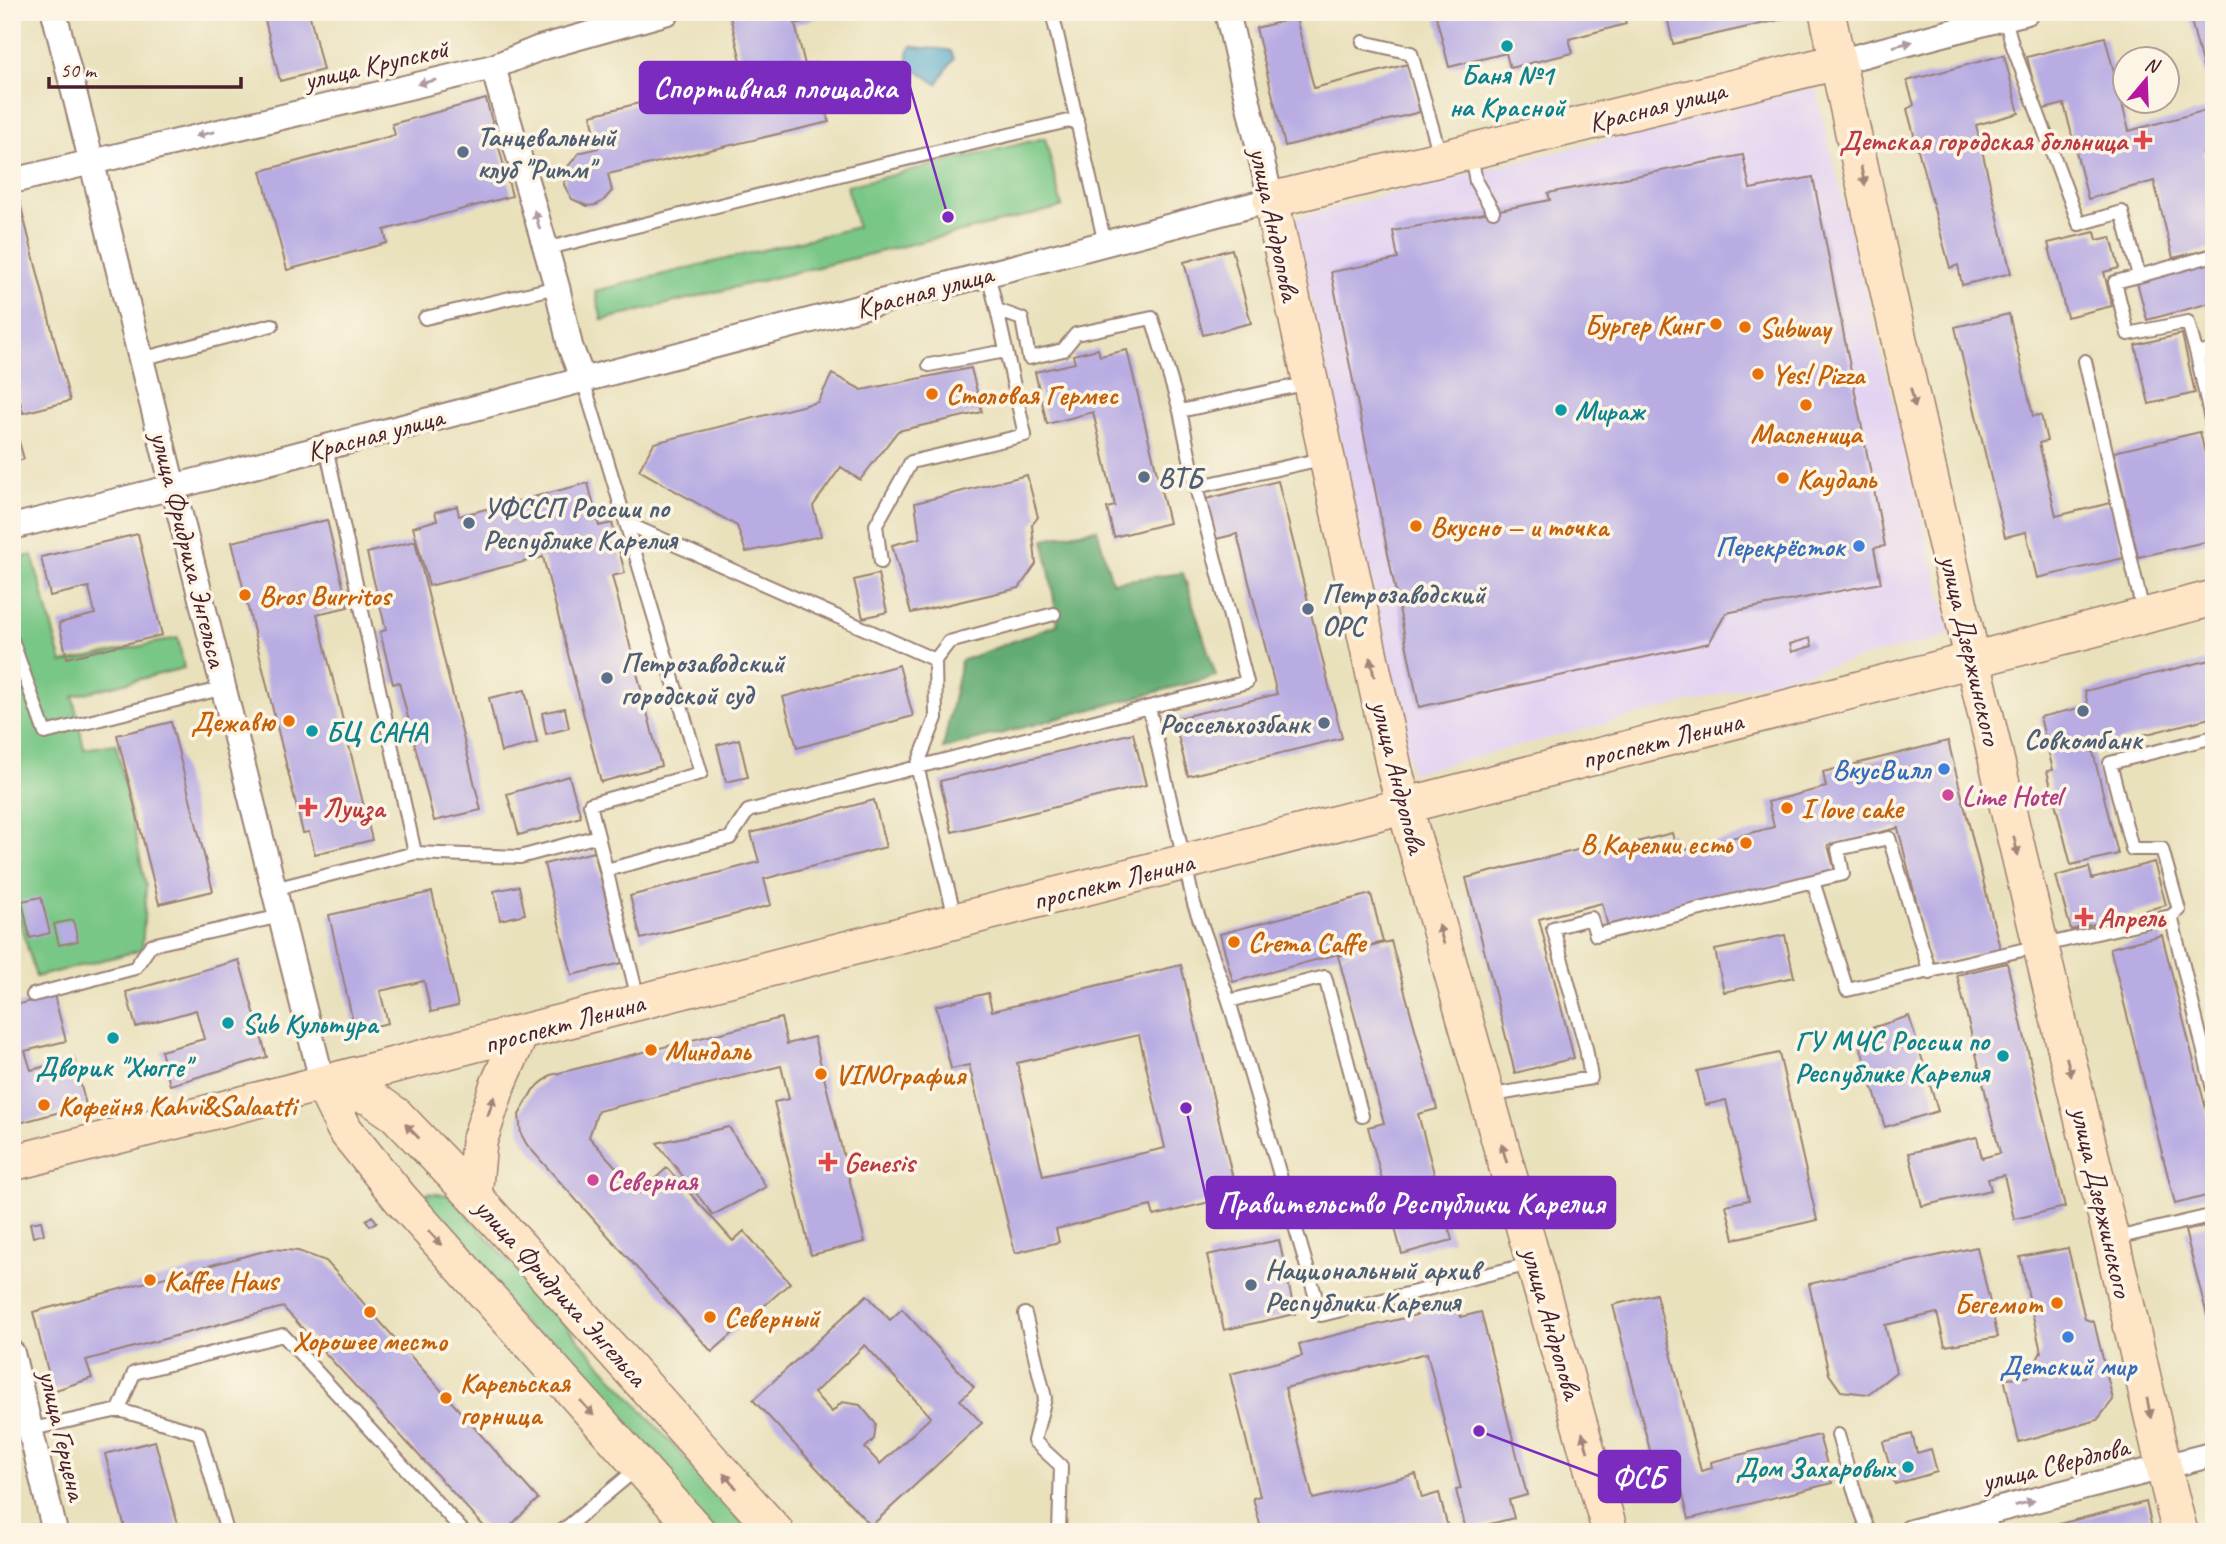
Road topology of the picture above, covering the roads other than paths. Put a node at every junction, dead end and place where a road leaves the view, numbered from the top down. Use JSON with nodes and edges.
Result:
{"nodes":[{"id":1,"x":54,"y":12,"type":"edge"},
{"id":2,"x":667,"y":12,"type":"edge"},
{"id":3,"x":1052,"y":12,"type":"edge"},
{"id":4,"x":1227,"y":12,"type":"edge"},
{"id":5,"x":1826,"y":12,"type":"edge"},
{"id":6,"x":2016,"y":15,"type":"edge"},
{"id":7,"x":1363,"y":42,"type":"dead end"},
{"id":8,"x":1837,"y":62,"type":"junction"},
{"id":9,"x":493,"y":67,"type":"junction"},
{"id":10,"x":1077,"y":120,"type":"junction"},
{"id":11,"x":1456,"y":155,"type":"junction"},
{"id":12,"x":92,"y":161,"type":"junction"},
{"id":13,"x":12,"y":181,"type":"edge"},
{"id":14,"x":1271,"y":200,"type":"junction"},
{"id":15,"x":1493,"y":211,"type":"dead end"},
{"id":16,"x":1105,"y":244,"type":"junction"},
{"id":17,"x":545,"y":249,"type":"junction"},
{"id":18,"x":2214,"y":255,"type":"edge"},
{"id":19,"x":988,"y":274,"type":"junction"},
{"id":20,"x":2139,"y":275,"type":"junction"},
{"id":21,"x":557,"y":287,"type":"junction"},
{"id":22,"x":997,"y":310,"type":"junction"},
{"id":23,"x":425,"y":318,"type":"dead end"},
{"id":24,"x":272,"y":325,"type":"dead end"},
{"id":25,"x":2214,"y":349,"type":"edge"},
{"id":26,"x":1006,"y":351,"type":"junction"},
{"id":27,"x":2197,"y":355,"type":"junction"},
{"id":28,"x":141,"y":359,"type":"junction"},
{"id":29,"x":2085,"y":361,"type":"dead end"},
{"id":30,"x":929,"y":365,"type":"dead end"},
{"id":31,"x":583,"y":380,"type":"junction"},
{"id":32,"x":1310,"y":382,"type":"junction"},
{"id":33,"x":1180,"y":411,"type":"junction"},
{"id":34,"x":2214,"y":433,"type":"edge"},
{"id":35,"x":326,"y":447,"type":"junction"},
{"id":36,"x":1326,"y":457,"type":"junction"},
{"id":37,"x":173,"y":487,"type":"junction"},
{"id":38,"x":1196,"y":487,"type":"junction"},
{"id":39,"x":626,"y":523,"type":"junction"},
{"id":40,"x":12,"y":527,"type":"edge"},
{"id":41,"x":881,"y":562,"type":"dead end"},
{"id":42,"x":2214,"y":598,"type":"edge"},
{"id":43,"x":1054,"y":614,"type":"dead end"},
{"id":44,"x":2144,"y":616,"type":"junction"},
{"id":45,"x":12,"y":640,"type":"edge"},
{"id":46,"x":935,"y":660,"type":"junction"},
{"id":47,"x":1972,"y":661,"type":"junction"},
{"id":48,"x":224,"y":688,"type":"junction"},
{"id":49,"x":1149,"y":707,"type":"junction"},
{"id":50,"x":2214,"y":737,"type":"edge"},
{"id":51,"x":917,"y":766,"type":"junction"},
{"id":52,"x":1403,"y":805,"type":"junction"},
{"id":53,"x":598,"y":836,"type":"junction"},
{"id":54,"x":415,"y":853,"type":"junction"},
{"id":55,"x":1184,"y":863,"type":"junction"},
{"id":56,"x":606,"y":870,"type":"junction"},
{"id":57,"x":1813,"y":881,"type":"junction"},
{"id":58,"x":274,"y":889,"type":"junction"},
{"id":59,"x":281,"y":916,"type":"junction"},
{"id":60,"x":2171,"y":916,"type":"junction"},
{"id":61,"x":956,"y":921,"type":"junction"},
{"id":62,"x":2039,"y":945,"type":"junction"},
{"id":63,"x":1930,"y":973,"type":"junction"},
{"id":64,"x":33,"y":995,"type":"dead end"},
{"id":65,"x":1229,"y":1001,"type":"junction"},
{"id":66,"x":639,"y":1004,"type":"junction"},
{"id":67,"x":520,"y":1035,"type":"junction"},
{"id":68,"x":323,"y":1085,"type":"junction"},
{"id":69,"x":2214,"y":1093,"type":"edge"},
{"id":70,"x":1488,"y":1096,"type":"junction"},
{"id":71,"x":1362,"y":1116,"type":"dead end"},
{"id":72,"x":12,"y":1163,"type":"edge"},
{"id":73,"x":443,"y":1163,"type":"junction"},
{"id":74,"x":474,"y":1196,"type":"junction"},
{"id":75,"x":400,"y":1198,"type":"junction"},
{"id":76,"x":2214,"y":1214,"type":"edge"},
{"id":77,"x":2112,"y":1239,"type":"junction"},
{"id":78,"x":1535,"y":1262,"type":"junction"},
{"id":79,"x":1025,"y":1314,"type":"dead end"},
{"id":80,"x":12,"y":1353,"type":"edge"},
{"id":81,"x":17,"y":1387,"type":"edge"},
{"id":82,"x":118,"y":1410,"type":"junction"},
{"id":83,"x":32,"y":1429,"type":"junction"},
{"id":84,"x":1838,"y":1435,"type":"dead end"},
{"id":85,"x":2214,"y":1454,"type":"edge"},
{"id":86,"x":640,"y":1466,"type":"junction"},
{"id":87,"x":2163,"y":1468,"type":"junction"},
{"id":88,"x":1990,"y":1522,"type":"edge"},
{"id":89,"x":48,"y":1530,"type":"edge"},
{"id":90,"x":227,"y":1532,"type":"edge"},
{"id":91,"x":464,"y":1532,"type":"edge"},
{"id":92,"x":561,"y":1532,"type":"edge"},
{"id":93,"x":698,"y":1532,"type":"edge"},
{"id":94,"x":776,"y":1532,"type":"edge"},
{"id":95,"x":1059,"y":1532,"type":"edge"},
{"id":96,"x":1611,"y":1532,"type":"edge"},
{"id":97,"x":1869,"y":1532,"type":"edge"},
{"id":98,"x":1911,"y":1532,"type":"edge"},
{"id":99,"x":2180,"y":1532,"type":"edge"}],
"edges":[{"from":1,"to":12,"type":"street","name":"улица Фридриха Энгельса"},
{"from":2,"to":9,"type":"street","name":"улица Крупской"},
{"from":3,"to":10,"type":"lane"},
{"from":4,"to":14,"type":"street","name":"улица Андропова"},
{"from":5,"to":8,"type":"main road","name":"улица Дзержинского"},
{"from":8,"to":6,"type":"street","one_way":true},
{"from":6,"to":20,"type":"lane"},
{"from":7,"to":11,"type":"lane"},
{"from":8,"to":11,"type":"main road","name":"Красная улица"},
{"from":8,"to":47,"type":"main road","name":"улица Дзержинского","one_way":true},
{"from":9,"to":12,"type":"street","name":"улица Крупской","one_way":true},
{"from":17,"to":9,"type":"street","one_way":true},
{"from":10,"to":16,"type":"lane"},
{"from":10,"to":17,"type":"lane"},
{"from":11,"to":14,"type":"main road","name":"Красная улица"},
{"from":11,"to":15,"type":"lane"},
{"from":12,"to":13,"type":"street","name":"улица Крупской"},
{"from":12,"to":28,"type":"street","name":"улица Фридриха Энгельса"},
{"from":14,"to":16,"type":"street","name":"Красная улица"},
{"from":14,"to":32,"type":"main road","name":"улица Андропова"},
{"from":16,"to":19,"type":"street","name":"Красная улица"},
{"from":17,"to":21,"type":"street"},
{"from":18,"to":20,"type":"lane"},
{"from":19,"to":22,"type":"lane"},
{"from":19,"to":31,"type":"street","name":"Красная улица"},
{"from":20,"to":27,"type":"lane"},
{"from":21,"to":23,"type":"lane"},
{"from":21,"to":31,"type":"street"},
{"from":22,"to":26,"type":"lane"},
{"from":22,"to":33,"type":"lane"},
{"from":24,"to":28,"type":"lane"},
{"from":25,"to":27,"type":"lane"},
{"from":26,"to":30,"type":"lane"},
{"from":26,"to":41,"type":"lane"},
{"from":27,"to":34,"type":"lane"},
{"from":28,"to":37,"type":"street","name":"улица Фридриха Энгельса"},
{"from":29,"to":44,"type":"lane"},
{"from":31,"to":35,"type":"street","name":"Красная улица"},
{"from":31,"to":39,"type":"lane"},
{"from":32,"to":33,"type":"lane"},
{"from":32,"to":36,"type":"main road","name":"улица Андропова"},
{"from":33,"to":38,"type":"lane"},
{"from":35,"to":37,"type":"street","name":"Красная улица"},
{"from":35,"to":54,"type":"lane"},
{"from":36,"to":38,"type":"lane"},
{"from":52,"to":36,"type":"main road","name":"улица Андропова","one_way":true},
{"from":37,"to":40,"type":"street","name":"Красная улица"},
{"from":37,"to":48,"type":"street","name":"улица Фридриха Энгельса"},
{"from":38,"to":49,"type":"lane"},
{"from":39,"to":46,"type":"lane"},
{"from":39,"to":53,"type":"lane"},
{"from":42,"to":44,"type":"main road","name":"проспект Ленина"},
{"from":43,"to":46,"type":"lane"},
{"from":44,"to":47,"type":"main road","name":"проспект Ленина"},
{"from":45,"to":48,"type":"lane"},
{"from":46,"to":51,"type":"lane"},
{"from":47,"to":52,"type":"main road","name":"проспект Ленина"},
{"from":47,"to":62,"type":"main road","name":"улица Дзержинского","one_way":true},
{"from":48,"to":58,"type":"street","name":"улица Фридриха Энгельса"},
{"from":49,"to":51,"type":"lane"},
{"from":49,"to":55,"type":"lane"},
{"from":50,"to":60,"type":"lane"},
{"from":51,"to":56,"type":"lane"},
{"from":51,"to":61,"type":"lane"},
{"from":52,"to":55,"type":"main road","name":"проспект Ленина"},
{"from":70,"to":52,"type":"main road","name":"улица Андропова","one_way":true},
{"from":53,"to":54,"type":"lane"},
{"from":53,"to":56,"type":"lane"},
{"from":54,"to":58,"type":"lane"},
{"from":55,"to":61,"type":"main road","name":"проспект Ленина"},
{"from":55,"to":65,"type":"lane"},
{"from":56,"to":66,"type":"lane"},
{"from":57,"to":63,"type":"lane"},
{"from":57,"to":63,"type":"lane"},
{"from":57,"to":70,"type":"lane"},
{"from":58,"to":59,"type":"street","name":"улица Фридриха Энгельса"},
{"from":59,"to":64,"type":"lane"},
{"from":59,"to":68,"type":"street","name":"улица Фридриха Энгельса"},
{"from":60,"to":62,"type":"lane"},
{"from":60,"to":69,"type":"lane"},
{"from":61,"to":66,"type":"main road","name":"проспект Ленина"},
{"from":62,"to":63,"type":"lane"},
{"from":62,"to":77,"type":"main road","name":"улица Дзержинского","one_way":true},
{"from":65,"to":71,"type":"lane"},
{"from":65,"to":78,"type":"lane"},
{"from":66,"to":67,"type":"main road","name":"проспект Ленина"},
{"from":67,"to":68,"type":"main road","name":"проспект Ленина"},
{"from":74,"to":67,"type":"main road","one_way":true},
{"from":68,"to":72,"type":"main road","name":"проспект Ленина"},
{"from":73,"to":68,"type":"main road","name":"улица Фридриха Энгельса","one_way":true},
{"from":68,"to":75,"type":"main road","name":"улица Фридриха Энгельса"},
{"from":78,"to":70,"type":"main road","name":"улица Андропова","one_way":true},
{"from":73,"to":74,"type":"main road","name":"улица Фридриха Энгельса"},
{"from":73,"to":75,"type":"main road"},
{"from":94,"to":74,"type":"main road","name":"улица Фридриха Энгельса","one_way":true},
{"from":75,"to":86,"type":"main road","name":"улица Фридриха Энгельса","one_way":true},
{"from":76,"to":77,"type":"lane"},
{"from":77,"to":87,"type":"main road","name":"улица Дзержинского","one_way":true},
{"from":96,"to":78,"type":"main road","name":"улица Андропова","one_way":true},
{"from":79,"to":95,"type":"lane"},
{"from":80,"to":81,"type":"street","name":"улица Герцена"},
{"from":81,"to":83,"type":"street","name":"улица Герцена"},
{"from":82,"to":83,"type":"lane"},
{"from":82,"to":90,"type":"lane"},
{"from":82,"to":91,"type":"lane"},
{"from":83,"to":89,"type":"street","name":"улица Герцена"},
{"from":84,"to":97,"type":"lane"},
{"from":85,"to":87,"type":"street","name":"улица Свердлова"},
{"from":86,"to":92,"type":"lane"},
{"from":86,"to":93,"type":"main road","name":"улица Фридриха Энгельса"},
{"from":88,"to":87,"type":"street","name":"улица Свердлова","one_way":true},
{"from":87,"to":99,"type":"main road","name":"улица Дзержинского"},
{"from":88,"to":98,"type":"street","name":"улица Свердлова"}]}
